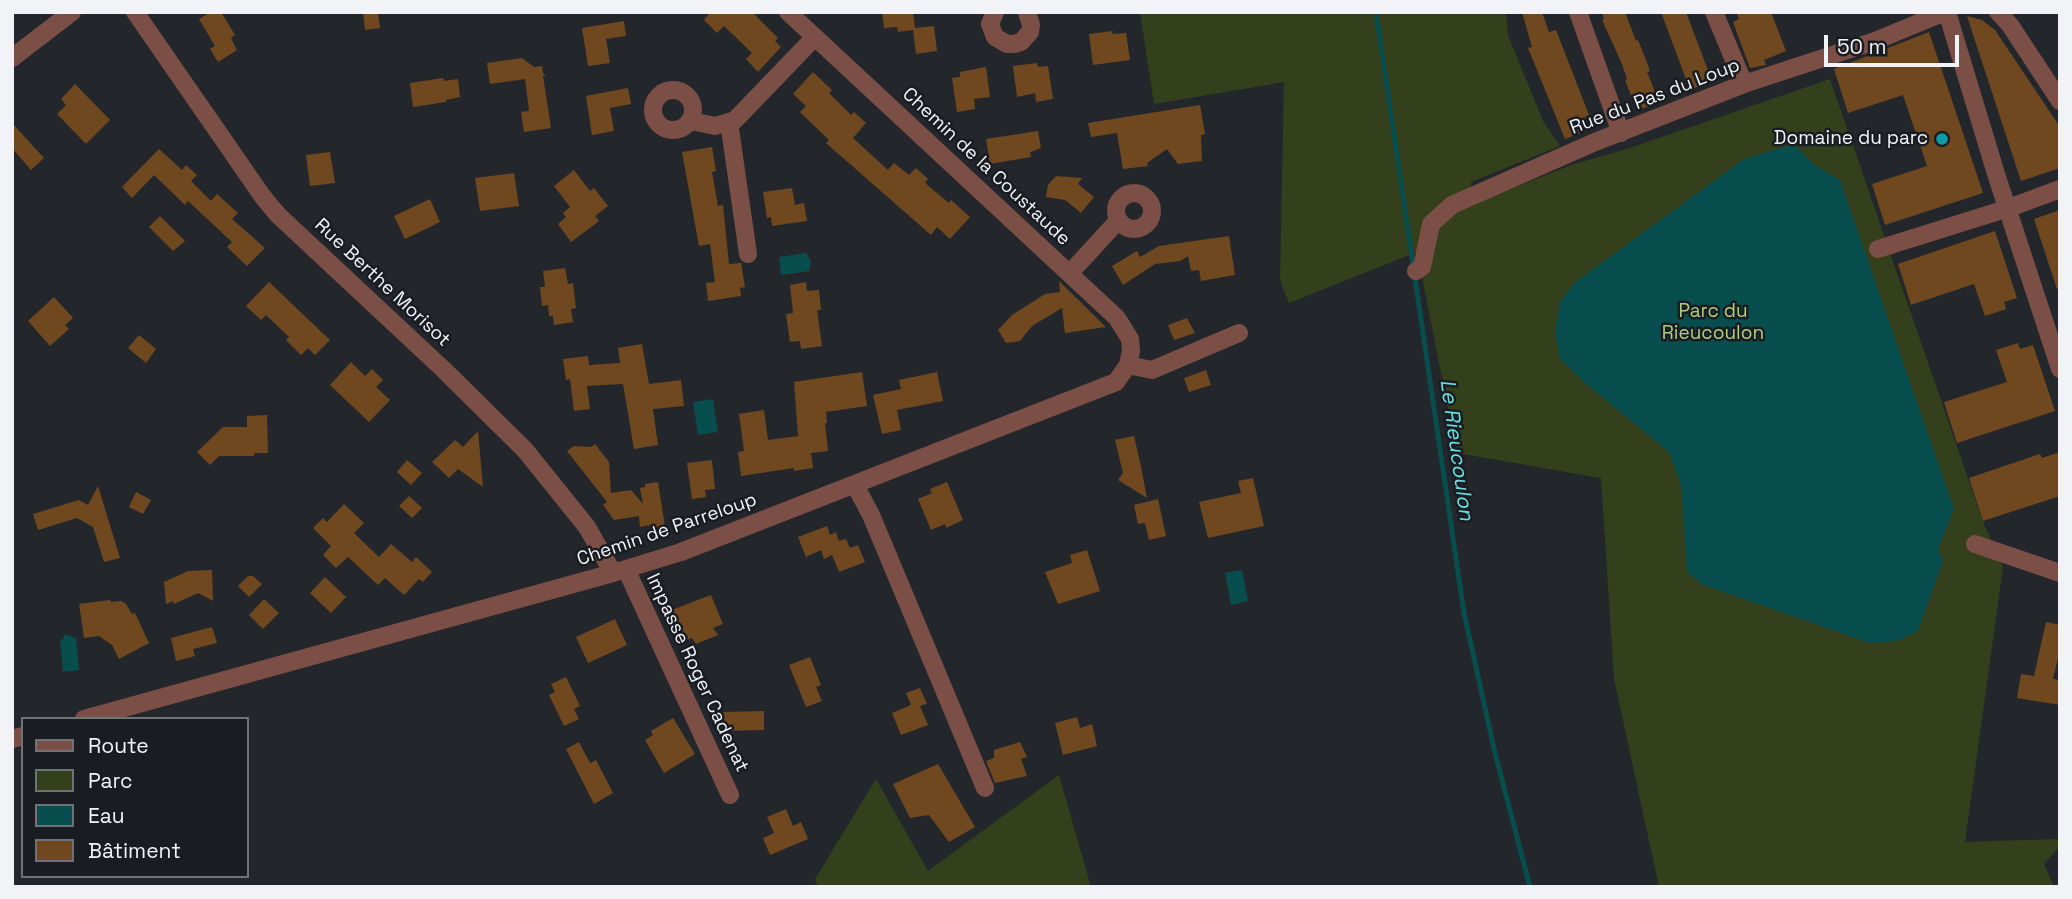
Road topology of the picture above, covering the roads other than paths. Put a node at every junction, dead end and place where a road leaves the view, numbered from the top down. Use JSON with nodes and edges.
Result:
{"nodes":[{"id":1,"x":72,"y":12,"type":"edge"},
{"id":2,"x":135,"y":12,"type":"edge"},
{"id":3,"x":788,"y":12,"type":"edge"},
{"id":4,"x":995,"y":12,"type":"edge"},
{"id":5,"x":1027,"y":12,"type":"edge"},
{"id":6,"x":1577,"y":12,"type":"edge"},
{"id":7,"x":1714,"y":12,"type":"edge"},
{"id":8,"x":1946,"y":12,"type":"edge"},
{"id":9,"x":1998,"y":12,"type":"edge"},
{"id":10,"x":814,"y":38,"type":"junction"},
{"id":11,"x":12,"y":58,"type":"edge"},
{"id":12,"x":1744,"y":84,"type":"junction"},
{"id":13,"x":2060,"y":101,"type":"edge"},
{"id":14,"x":691,"y":121,"type":"dead end"},
{"id":15,"x":729,"y":122,"type":"junction"},
{"id":16,"x":1621,"y":133,"type":"junction"},
{"id":17,"x":2060,"y":189,"type":"edge"},
{"id":18,"x":2008,"y":208,"type":"junction"},
{"id":19,"x":1120,"y":222,"type":"dead end"},
{"id":20,"x":1878,"y":249,"type":"dead end"},
{"id":21,"x":748,"y":254,"type":"dead end"},
{"id":22,"x":1419,"y":269,"type":"dead end"},
{"id":23,"x":1070,"y":273,"type":"junction"},
{"id":24,"x":1239,"y":333,"type":"dead end"},
{"id":25,"x":1128,"y":365,"type":"junction"},
{"id":26,"x":2060,"y":369,"type":"edge"},
{"id":27,"x":855,"y":485,"type":"junction"},
{"id":28,"x":1975,"y":544,"type":"dead end"},
{"id":29,"x":620,"y":571,"type":"junction"},
{"id":30,"x":2060,"y":573,"type":"edge"},
{"id":31,"x":91,"y":717,"type":"edge"},
{"id":32,"x":985,"y":788,"type":"dead end"},
{"id":33,"x":730,"y":794,"type":"dead end"}],
"edges":[{"from":1,"to":11,"type":"street"},
{"from":2,"to":29,"type":"street","name":"Rue Berthe Morisot"},
{"from":3,"to":10,"type":"street","name":"Chemin de la Coustaude"},
{"from":4,"to":5,"type":"street"},
{"from":6,"to":16,"type":"street"},
{"from":7,"to":12,"type":"street"},
{"from":8,"to":12,"type":"street","name":"Rue du Pas du Loup"},
{"from":8,"to":18,"type":"street"},
{"from":9,"to":13,"type":"street"},
{"from":10,"to":15,"type":"street"},
{"from":10,"to":23,"type":"street","name":"Chemin de la Coustaude"},
{"from":12,"to":16,"type":"street","name":"Rue du Pas du Loup"},
{"from":14,"to":15,"type":"street"},
{"from":15,"to":21,"type":"street"},
{"from":16,"to":22,"type":"street","name":"Rue du Pas du Loup"},
{"from":17,"to":18,"type":"street"},
{"from":18,"to":20,"type":"street"},
{"from":18,"to":26,"type":"street"},
{"from":19,"to":23,"type":"street"},
{"from":23,"to":25,"type":"street","name":"Chemin de la Coustaude"},
{"from":24,"to":25,"type":"street"},
{"from":25,"to":27,"type":"street","name":"Chemin de Parreloup"},
{"from":27,"to":29,"type":"street","name":"Chemin de Parreloup"},
{"from":27,"to":32,"type":"street"},
{"from":28,"to":30,"type":"street"},
{"from":29,"to":31,"type":"street","name":"Chemin de Parreloup"},
{"from":29,"to":33,"type":"street","name":"Impasse Roger Cadenat"}]}
